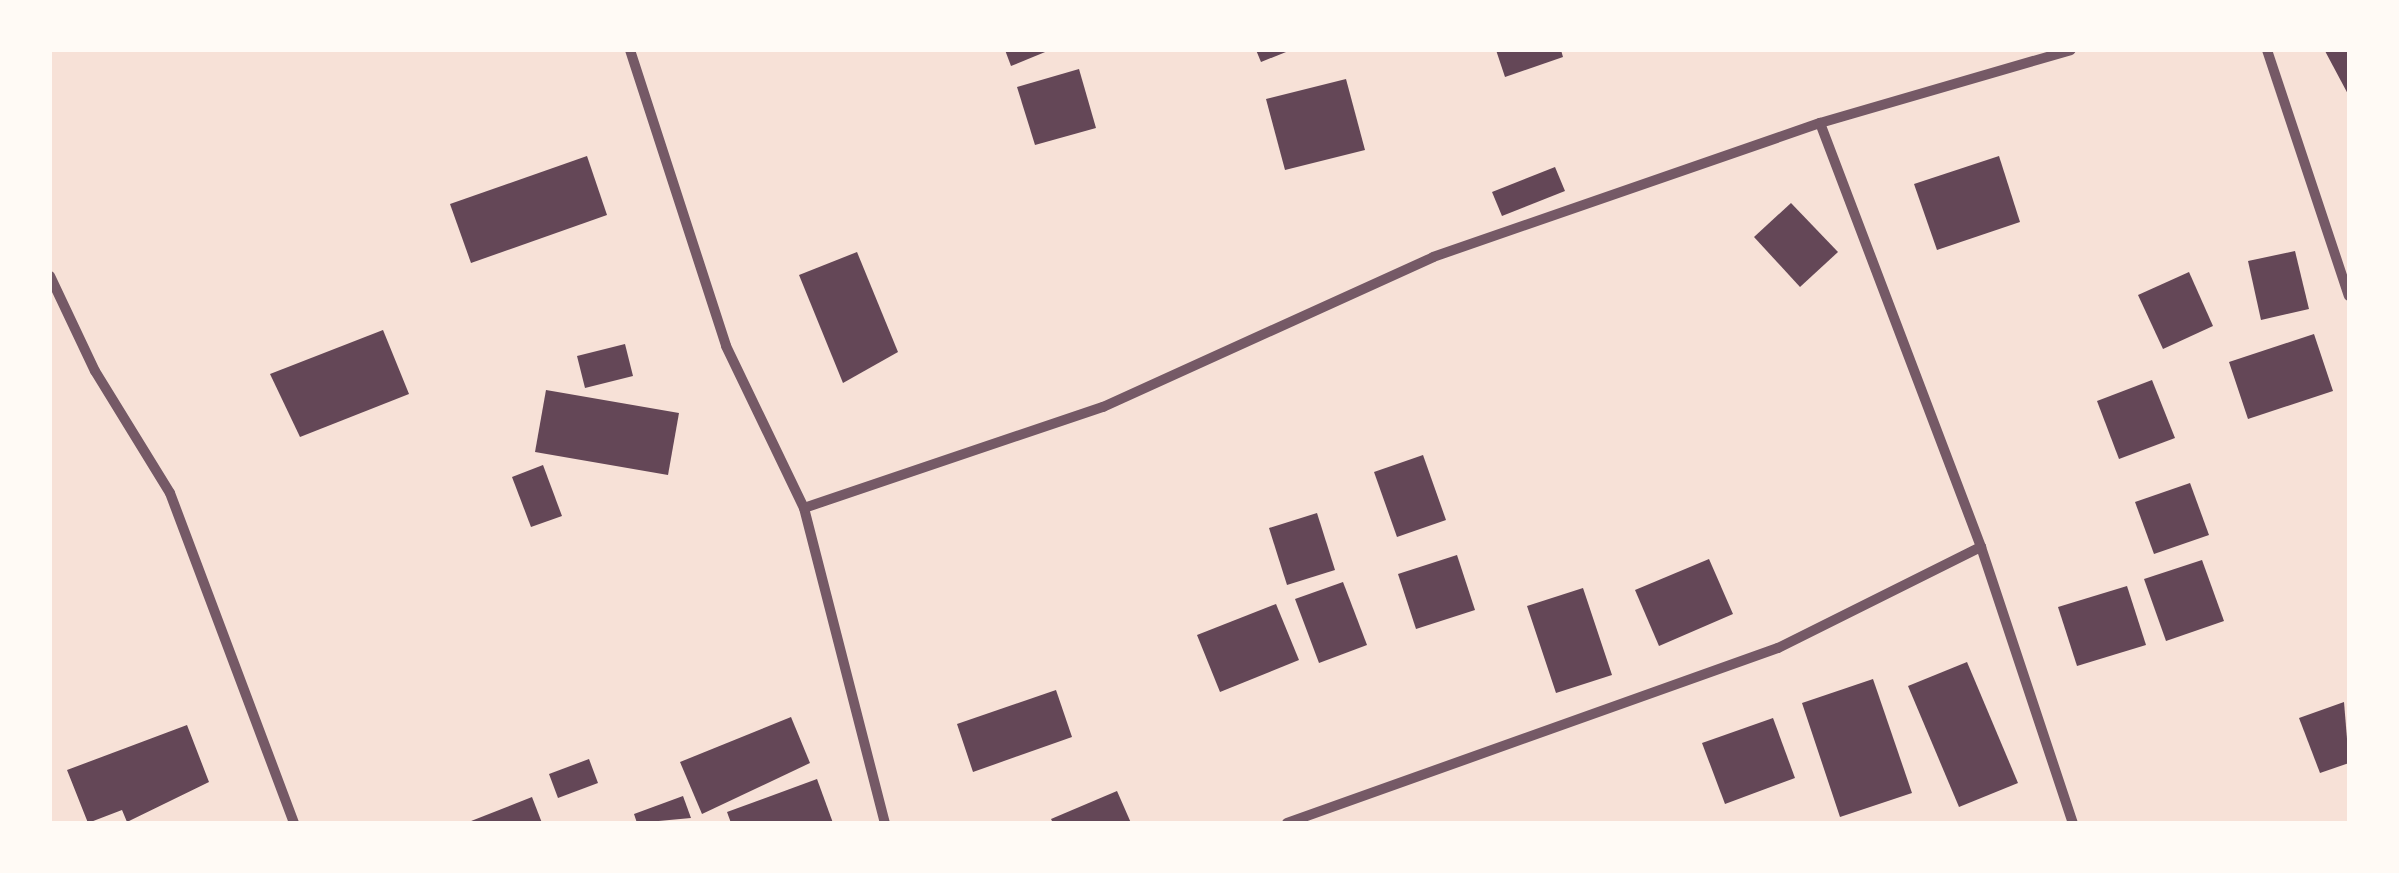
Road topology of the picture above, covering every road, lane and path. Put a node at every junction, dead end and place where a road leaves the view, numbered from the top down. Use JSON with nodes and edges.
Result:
{"nodes":[{"id":1,"x":630,"y":50,"type":"edge"},
{"id":2,"x":2071,"y":50,"type":"edge"},
{"id":3,"x":2267,"y":50,"type":"edge"},
{"id":4,"x":1820,"y":124,"type":"junction"},
{"id":5,"x":50,"y":276,"type":"edge"},
{"id":6,"x":2349,"y":296,"type":"edge"},
{"id":7,"x":804,"y":508,"type":"junction"},
{"id":8,"x":1980,"y":547,"type":"junction"},
{"id":9,"x":294,"y":823,"type":"edge"},
{"id":10,"x":884,"y":823,"type":"edge"},
{"id":11,"x":1287,"y":823,"type":"edge"},
{"id":12,"x":2073,"y":823,"type":"edge"}],
"edges":[{"from":1,"to":7,"type":"street"},
{"from":2,"to":4,"type":"street"},
{"from":3,"to":6,"type":"street"},
{"from":4,"to":7,"type":"street"},
{"from":4,"to":8,"type":"street"},
{"from":5,"to":9,"type":"street"},
{"from":7,"to":10,"type":"street"},
{"from":8,"to":11,"type":"street"},
{"from":8,"to":12,"type":"street"}]}
